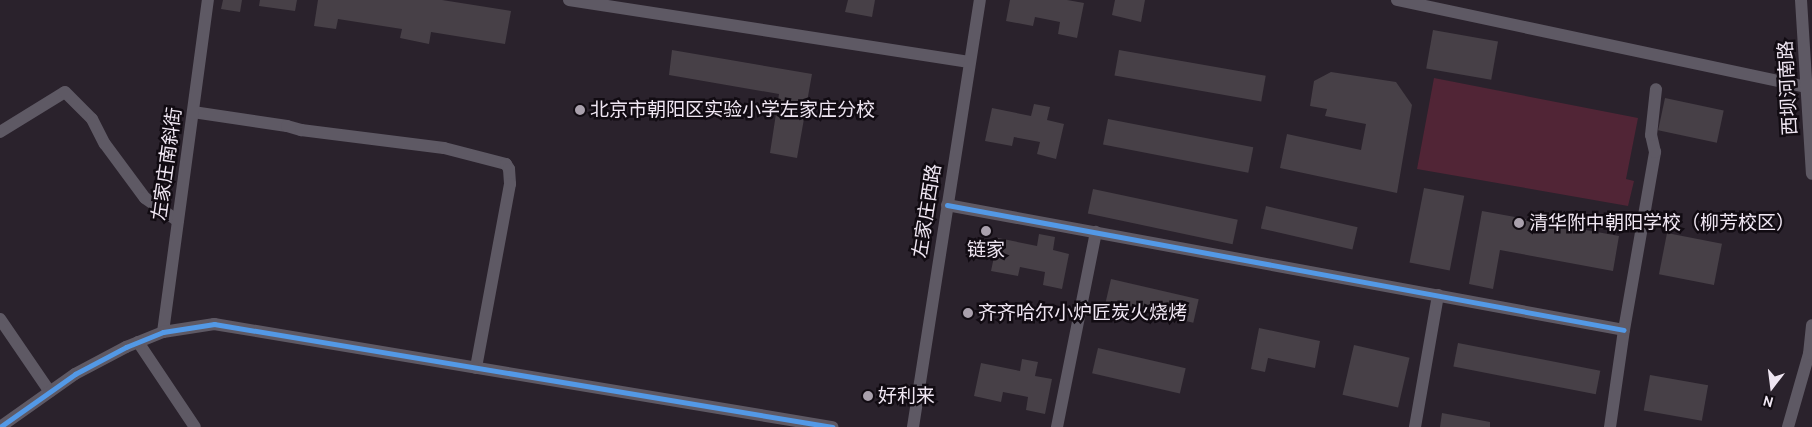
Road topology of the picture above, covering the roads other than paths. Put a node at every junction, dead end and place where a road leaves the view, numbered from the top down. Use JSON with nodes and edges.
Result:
{"nodes":[{"id":1,"x":208,"y":0,"type":"edge"},
{"id":2,"x":569,"y":0,"type":"edge"},
{"id":3,"x":980,"y":0,"type":"edge"},
{"id":4,"x":1397,"y":0,"type":"edge"},
{"id":5,"x":1802,"y":0,"type":"edge"},
{"id":6,"x":969,"y":62,"type":"junction"},
{"id":7,"x":1807,"y":87,"type":"junction"},
{"id":8,"x":1656,"y":89,"type":"dead end"},
{"id":9,"x":193,"y":112,"type":"junction"},
{"id":10,"x":0,"y":132,"type":"edge"},
{"id":11,"x":1812,"y":174,"type":"edge"},
{"id":12,"x":947,"y":205,"type":"junction"},
{"id":13,"x":178,"y":221,"type":"junction"},
{"id":14,"x":1096,"y":232,"type":"junction"},
{"id":15,"x":1438,"y":295,"type":"junction"},
{"id":16,"x":0,"y":318,"type":"edge"},
{"id":17,"x":1812,"y":325,"type":"edge"},
{"id":18,"x":1624,"y":330,"type":"junction"},
{"id":19,"x":163,"y":332,"type":"junction"},
{"id":20,"x":138,"y":342,"type":"junction"},
{"id":21,"x":476,"y":368,"type":"junction"},
{"id":22,"x":50,"y":392,"type":"junction"},
{"id":23,"x":0,"y":427,"type":"edge"},
{"id":24,"x":195,"y":427,"type":"edge"},
{"id":25,"x":832,"y":427,"type":"edge"},
{"id":26,"x":913,"y":427,"type":"edge"},
{"id":27,"x":1057,"y":427,"type":"edge"},
{"id":28,"x":1415,"y":427,"type":"edge"},
{"id":29,"x":1610,"y":427,"type":"edge"},
{"id":30,"x":1788,"y":427,"type":"edge"}],
"edges":[{"from":1,"to":9,"type":"street","name":"左家庄南斜街"},
{"from":2,"to":6,"type":"street"},
{"from":3,"to":6,"type":"street","name":"左家庄西路"},
{"from":4,"to":7,"type":"street"},
{"from":5,"to":7,"type":"street","name":"西坝河南路"},
{"from":6,"to":12,"type":"street","name":"左家庄西路"},
{"from":7,"to":11,"type":"street","name":"西坝河南路"},
{"from":8,"to":18,"type":"street"},
{"from":9,"to":13,"type":"street","name":"左家庄南斜街"},
{"from":9,"to":21,"type":"street"},
{"from":10,"to":13,"type":"street"},
{"from":12,"to":14,"type":"street"},
{"from":12,"to":26,"type":"street","name":"左家庄西路"},
{"from":13,"to":19,"type":"street","name":"左家庄南斜街"},
{"from":14,"to":15,"type":"street"},
{"from":14,"to":27,"type":"street"},
{"from":15,"to":18,"type":"street"},
{"from":15,"to":28,"type":"street"},
{"from":16,"to":22,"type":"street"},
{"from":17,"to":30,"type":"street"},
{"from":18,"to":29,"type":"street"},
{"from":19,"to":20,"type":"street"},
{"from":19,"to":21,"type":"street"},
{"from":20,"to":22,"type":"street"},
{"from":20,"to":24,"type":"street"},
{"from":21,"to":25,"type":"street"},
{"from":22,"to":23,"type":"street"}]}
